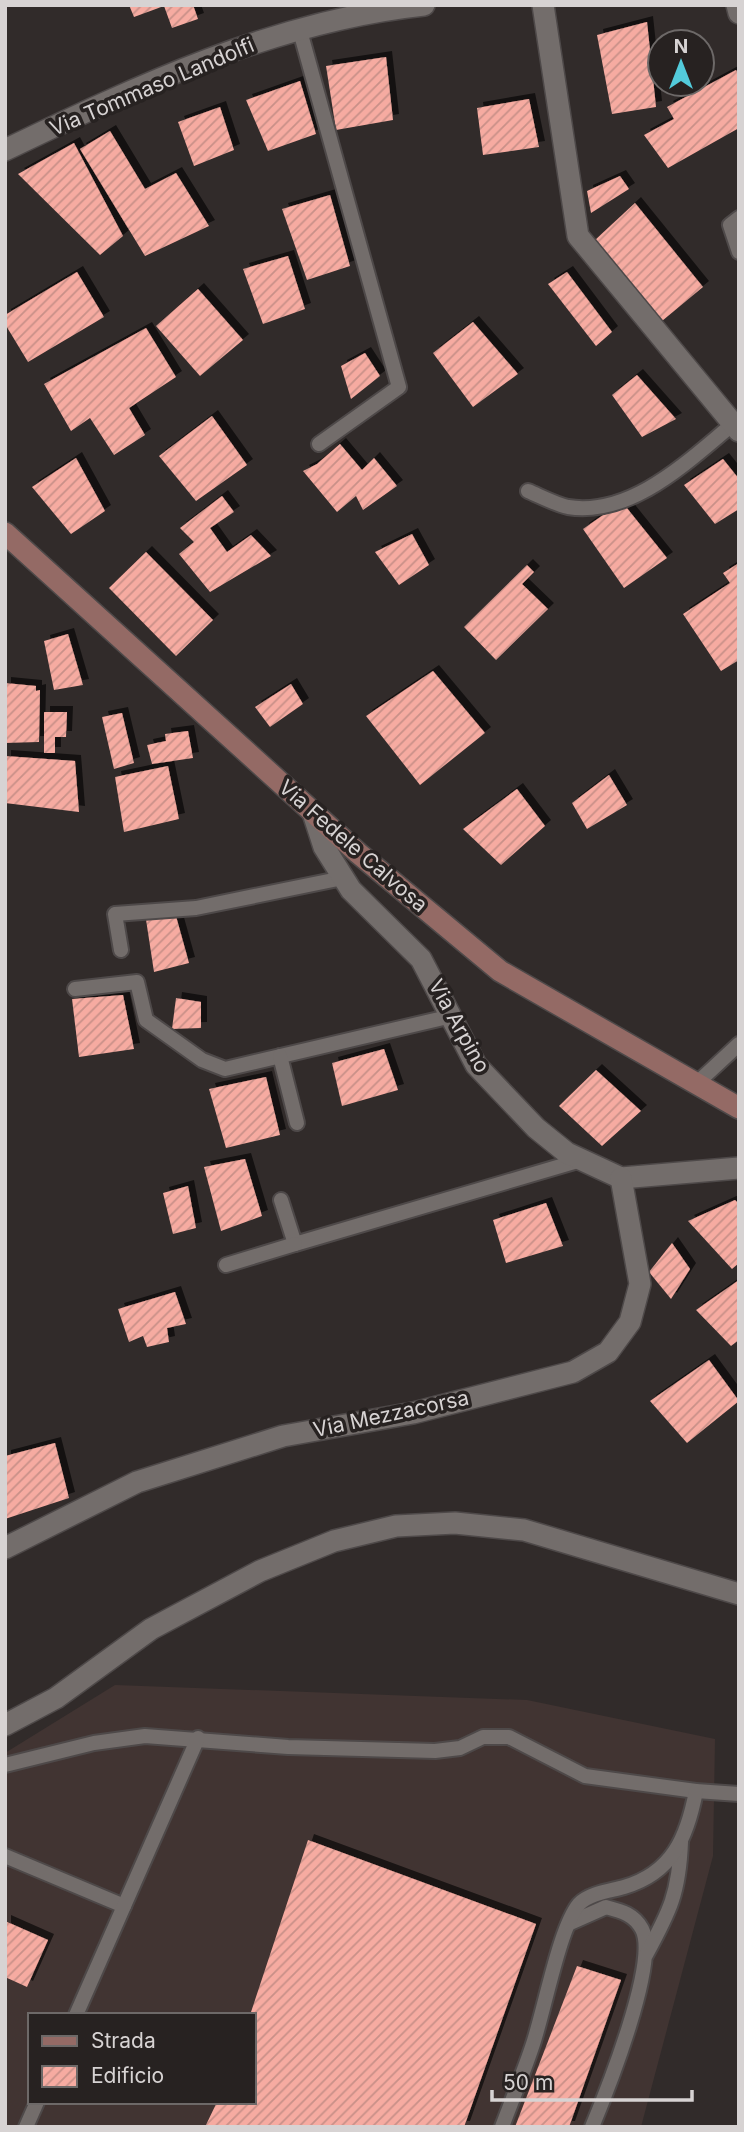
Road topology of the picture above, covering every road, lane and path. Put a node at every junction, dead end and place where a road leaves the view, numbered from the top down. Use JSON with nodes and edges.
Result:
{"nodes":[{"id":1,"x":424,"y":5,"type":"edge"},
{"id":2,"x":543,"y":5,"type":"edge"},
{"id":3,"x":737,"y":5,"type":"edge"},
{"id":4,"x":739,"y":13,"type":"edge"},
{"id":5,"x":300,"y":31,"type":"junction"},
{"id":6,"x":5,"y":150,"type":"edge"},
{"id":7,"x":739,"y":218,"type":"edge"},
{"id":8,"x":739,"y":252,"type":"edge"},
{"id":9,"x":736,"y":428,"type":"edge"},
{"id":10,"x":319,"y":444,"type":"dead end"},
{"id":11,"x":528,"y":491,"type":"dead end"},
{"id":12,"x":5,"y":533,"type":"edge"},
{"id":13,"x":313,"y":813,"type":"junction"},
{"id":14,"x":343,"y":878,"type":"junction"},
{"id":15,"x":121,"y":950,"type":"dead end"},
{"id":16,"x":75,"y":989,"type":"dead end"},
{"id":17,"x":452,"y":1016,"type":"junction"},
{"id":18,"x":739,"y":1044,"type":"edge"},
{"id":19,"x":280,"y":1056,"type":"junction"},
{"id":20,"x":696,"y":1084,"type":"junction"},
{"id":21,"x":739,"y":1108,"type":"edge"},
{"id":22,"x":296,"y":1123,"type":"dead end"},
{"id":23,"x":581,"y":1160,"type":"junction"},
{"id":24,"x":739,"y":1168,"type":"edge"},
{"id":25,"x":621,"y":1178,"type":"junction"},
{"id":26,"x":281,"y":1200,"type":"dead end"},
{"id":27,"x":295,"y":1244,"type":"junction"},
{"id":28,"x":226,"y":1265,"type":"dead end"},
{"id":29,"x":5,"y":1548,"type":"edge"},
{"id":30,"x":739,"y":1594,"type":"edge"},
{"id":31,"x":5,"y":1725,"type":"edge"},
{"id":32,"x":198,"y":1738,"type":"junction"},
{"id":33,"x":5,"y":1765,"type":"edge"},
{"id":34,"x":696,"y":1791,"type":"junction"},
{"id":35,"x":739,"y":1794,"type":"edge"},
{"id":36,"x":681,"y":1840,"type":"junction"},
{"id":37,"x":5,"y":1856,"type":"edge"},
{"id":38,"x":124,"y":1906,"type":"junction"},
{"id":39,"x":569,"y":1923,"type":"junction"},
{"id":40,"x":646,"y":1955,"type":"junction"},
{"id":41,"x":77,"y":2013,"type":"edge"},
{"id":42,"x":36,"y":2104,"type":"edge"},
{"id":43,"x":26,"y":2127,"type":"edge"},
{"id":44,"x":502,"y":2127,"type":"edge"},
{"id":45,"x":593,"y":2127,"type":"edge"}],
"edges":[{"from":1,"to":5,"type":"street","name":"Via Tommaso Landolfi"},
{"from":2,"to":9,"type":"street"},
{"from":3,"to":4,"type":"street"},
{"from":5,"to":6,"type":"street","name":"Via Tommaso Landolfi"},
{"from":5,"to":10,"type":"lane"},
{"from":7,"to":8,"type":"lane"},
{"from":9,"to":11,"type":"lane"},
{"from":12,"to":13,"type":"street","name":"Via Fedele Calvosa"},
{"from":13,"to":14,"type":"street","name":"Via Arpino"},
{"from":13,"to":20,"type":"street","name":"Via Fedele Calvosa"},
{"from":14,"to":15,"type":"lane"},
{"from":14,"to":17,"type":"street","name":"Via Arpino"},
{"from":16,"to":19,"type":"lane"},
{"from":17,"to":19,"type":"lane"},
{"from":17,"to":23,"type":"street","name":"Via Arpino"},
{"from":18,"to":20,"type":"lane"},
{"from":19,"to":22,"type":"lane"},
{"from":20,"to":21,"type":"street","name":"Via Fedele Calvosa"},
{"from":23,"to":25,"type":"street","name":"Via Arpino"},
{"from":23,"to":27,"type":"lane"},
{"from":24,"to":25,"type":"street","name":"Via Arpino"},
{"from":25,"to":29,"type":"street","name":"Via Mezzacorsa"},
{"from":26,"to":27,"type":"lane"},
{"from":27,"to":28,"type":"lane"},
{"from":30,"to":31,"type":"street"},
{"from":32,"to":33,"type":"lane"},
{"from":32,"to":34,"type":"lane"},
{"from":32,"to":38,"type":"lane"},
{"from":34,"to":35,"type":"lane"},
{"from":34,"to":36,"type":"lane"},
{"from":36,"to":39,"type":"lane"},
{"from":36,"to":40,"type":"lane"},
{"from":37,"to":38,"type":"lane"},
{"from":38,"to":41,"type":"lane"},
{"from":39,"to":40,"type":"lane"},
{"from":39,"to":44,"type":"lane"},
{"from":40,"to":45,"type":"lane"},
{"from":42,"to":43,"type":"lane"}]}
